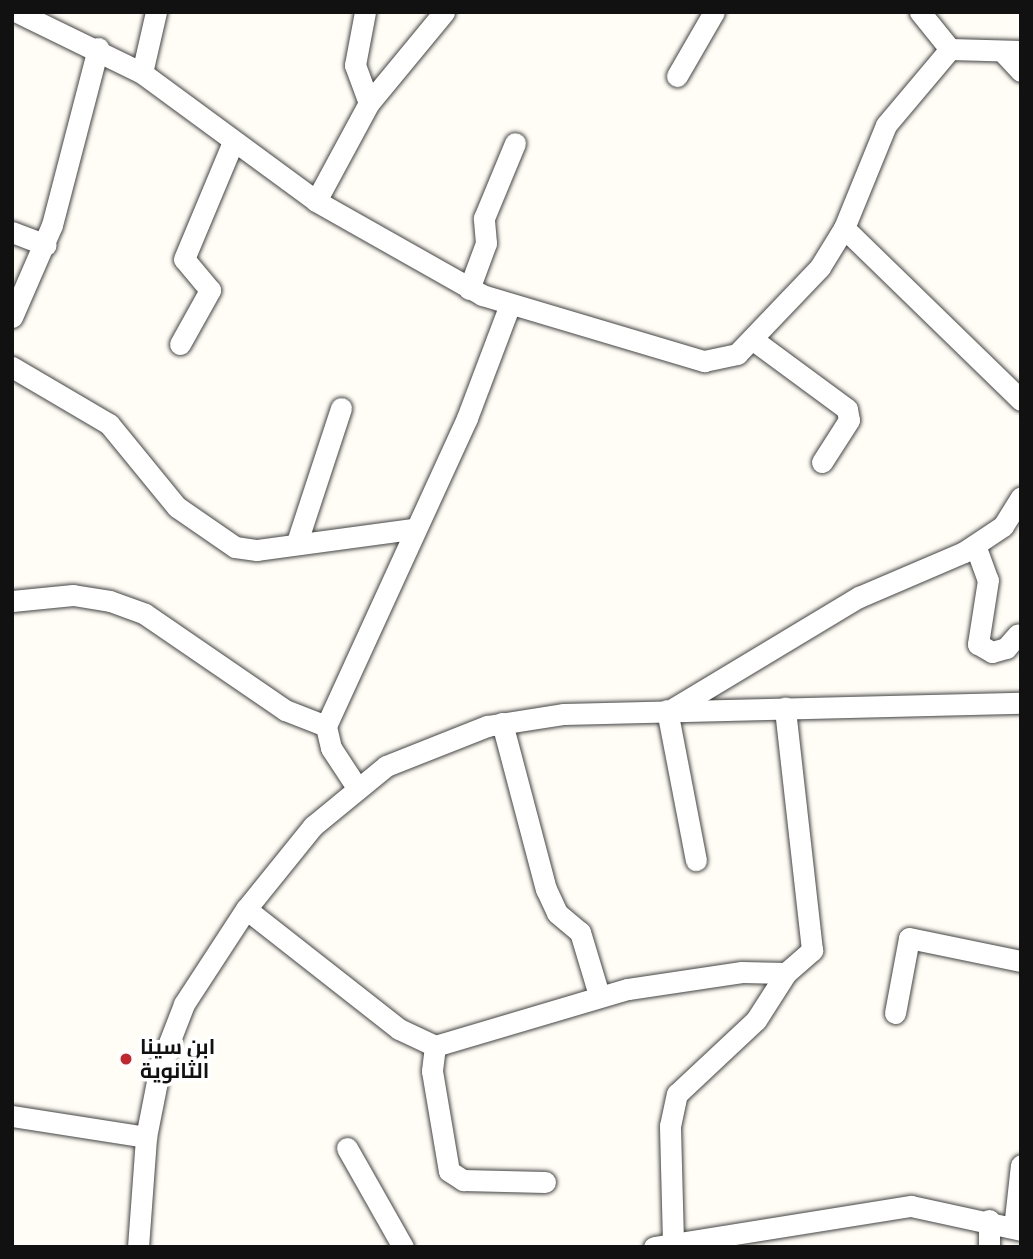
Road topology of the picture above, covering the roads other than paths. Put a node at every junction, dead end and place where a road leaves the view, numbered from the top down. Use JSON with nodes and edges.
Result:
{"nodes":[{"id":1,"x":17,"y":12,"type":"edge"},
{"id":2,"x":156,"y":12,"type":"edge"},
{"id":3,"x":365,"y":12,"type":"edge"},
{"id":4,"x":714,"y":12,"type":"edge"},
{"id":5,"x":920,"y":12,"type":"edge"},
{"id":6,"x":437,"y":14,"type":"edge"},
{"id":7,"x":99,"y":48,"type":"junction"},
{"id":8,"x":950,"y":49,"type":"junction"},
{"id":9,"x":1013,"y":52,"type":"edge"},
{"id":10,"x":1021,"y":71,"type":"edge"},
{"id":11,"x":142,"y":73,"type":"junction"},
{"id":12,"x":677,"y":76,"type":"dead end"},
{"id":13,"x":369,"y":103,"type":"junction"},
{"id":14,"x":233,"y":142,"type":"junction"},
{"id":15,"x":515,"y":143,"type":"dead end"},
{"id":16,"x":316,"y":201,"type":"junction"},
{"id":17,"x":844,"y":228,"type":"junction"},
{"id":18,"x":12,"y":232,"type":"edge"},
{"id":19,"x":46,"y":245,"type":"junction"},
{"id":20,"x":469,"y":289,"type":"junction"},
{"id":21,"x":509,"y":307,"type":"junction"},
{"id":22,"x":12,"y":317,"type":"edge"},
{"id":23,"x":752,"y":339,"type":"junction"},
{"id":24,"x":180,"y":344,"type":"dead end"},
{"id":25,"x":12,"y":366,"type":"edge"},
{"id":26,"x":1021,"y":400,"type":"edge"},
{"id":27,"x":341,"y":408,"type":"dead end"},
{"id":28,"x":822,"y":462,"type":"dead end"},
{"id":29,"x":1021,"y":497,"type":"edge"},
{"id":30,"x":412,"y":529,"type":"junction"},
{"id":31,"x":297,"y":542,"type":"junction"},
{"id":32,"x":975,"y":545,"type":"junction"},
{"id":33,"x":12,"y":601,"type":"edge"},
{"id":34,"x":1018,"y":634,"type":"dead end"},
{"id":35,"x":1021,"y":703,"type":"edge"},
{"id":36,"x":785,"y":708,"type":"junction"},
{"id":37,"x":670,"y":710,"type":"junction"},
{"id":38,"x":502,"y":723,"type":"junction"},
{"id":39,"x":326,"y":726,"type":"junction"},
{"id":40,"x":356,"y":786,"type":"junction"},
{"id":41,"x":696,"y":860,"type":"dead end"},
{"id":42,"x":246,"y":909,"type":"junction"},
{"id":43,"x":1021,"y":961,"type":"edge"},
{"id":44,"x":786,"y":973,"type":"junction"},
{"id":45,"x":599,"y":995,"type":"junction"},
{"id":46,"x":895,"y":1013,"type":"dead end"},
{"id":47,"x":435,"y":1046,"type":"junction"},
{"id":48,"x":12,"y":1116,"type":"edge"},
{"id":49,"x":146,"y":1137,"type":"junction"},
{"id":50,"x":346,"y":1148,"type":"dead end"},
{"id":51,"x":1021,"y":1165,"type":"edge"},
{"id":52,"x":545,"y":1182,"type":"dead end"},
{"id":53,"x":989,"y":1220,"type":"junction"},
{"id":54,"x":1018,"y":1229,"type":"edge"},
{"id":55,"x":137,"y":1244,"type":"edge"},
{"id":56,"x":664,"y":1244,"type":"edge"},
{"id":57,"x":403,"y":1247,"type":"edge"},
{"id":58,"x":989,"y":1247,"type":"edge"}],
"edges":[{"from":1,"to":7,"type":"street"},
{"from":2,"to":11,"type":"street"},
{"from":3,"to":13,"type":"street"},
{"from":4,"to":12,"type":"street"},
{"from":5,"to":8,"type":"street"},
{"from":6,"to":13,"type":"street"},
{"from":7,"to":11,"type":"street"},
{"from":7,"to":19,"type":"street"},
{"from":8,"to":9,"type":"street"},
{"from":8,"to":17,"type":"street"},
{"from":9,"to":10,"type":"street"},
{"from":11,"to":14,"type":"street"},
{"from":13,"to":16,"type":"street"},
{"from":14,"to":16,"type":"street"},
{"from":14,"to":24,"type":"street"},
{"from":15,"to":20,"type":"street"},
{"from":16,"to":20,"type":"street"},
{"from":17,"to":23,"type":"street"},
{"from":17,"to":26,"type":"street"},
{"from":18,"to":19,"type":"street"},
{"from":19,"to":22,"type":"street"},
{"from":20,"to":21,"type":"street"},
{"from":21,"to":23,"type":"street"},
{"from":21,"to":30,"type":"street"},
{"from":23,"to":28,"type":"street"},
{"from":25,"to":31,"type":"street"},
{"from":27,"to":31,"type":"street"},
{"from":29,"to":32,"type":"street"},
{"from":30,"to":31,"type":"street"},
{"from":30,"to":39,"type":"street"},
{"from":32,"to":34,"type":"street"},
{"from":32,"to":37,"type":"street"},
{"from":33,"to":39,"type":"street"},
{"from":35,"to":36,"type":"street"},
{"from":36,"to":37,"type":"street"},
{"from":36,"to":44,"type":"street"},
{"from":37,"to":38,"type":"street"},
{"from":37,"to":41,"type":"street"},
{"from":38,"to":40,"type":"street"},
{"from":38,"to":45,"type":"street"},
{"from":39,"to":40,"type":"street"},
{"from":40,"to":42,"type":"street"},
{"from":42,"to":47,"type":"street"},
{"from":42,"to":49,"type":"street"},
{"from":43,"to":46,"type":"street"},
{"from":44,"to":45,"type":"street"},
{"from":44,"to":56,"type":"street"},
{"from":45,"to":47,"type":"street"},
{"from":47,"to":52,"type":"street"},
{"from":48,"to":49,"type":"street"},
{"from":49,"to":55,"type":"street"},
{"from":50,"to":57,"type":"street"},
{"from":51,"to":54,"type":"street"},
{"from":53,"to":54,"type":"street"},
{"from":53,"to":56,"type":"street"},
{"from":53,"to":58,"type":"street"}]}
